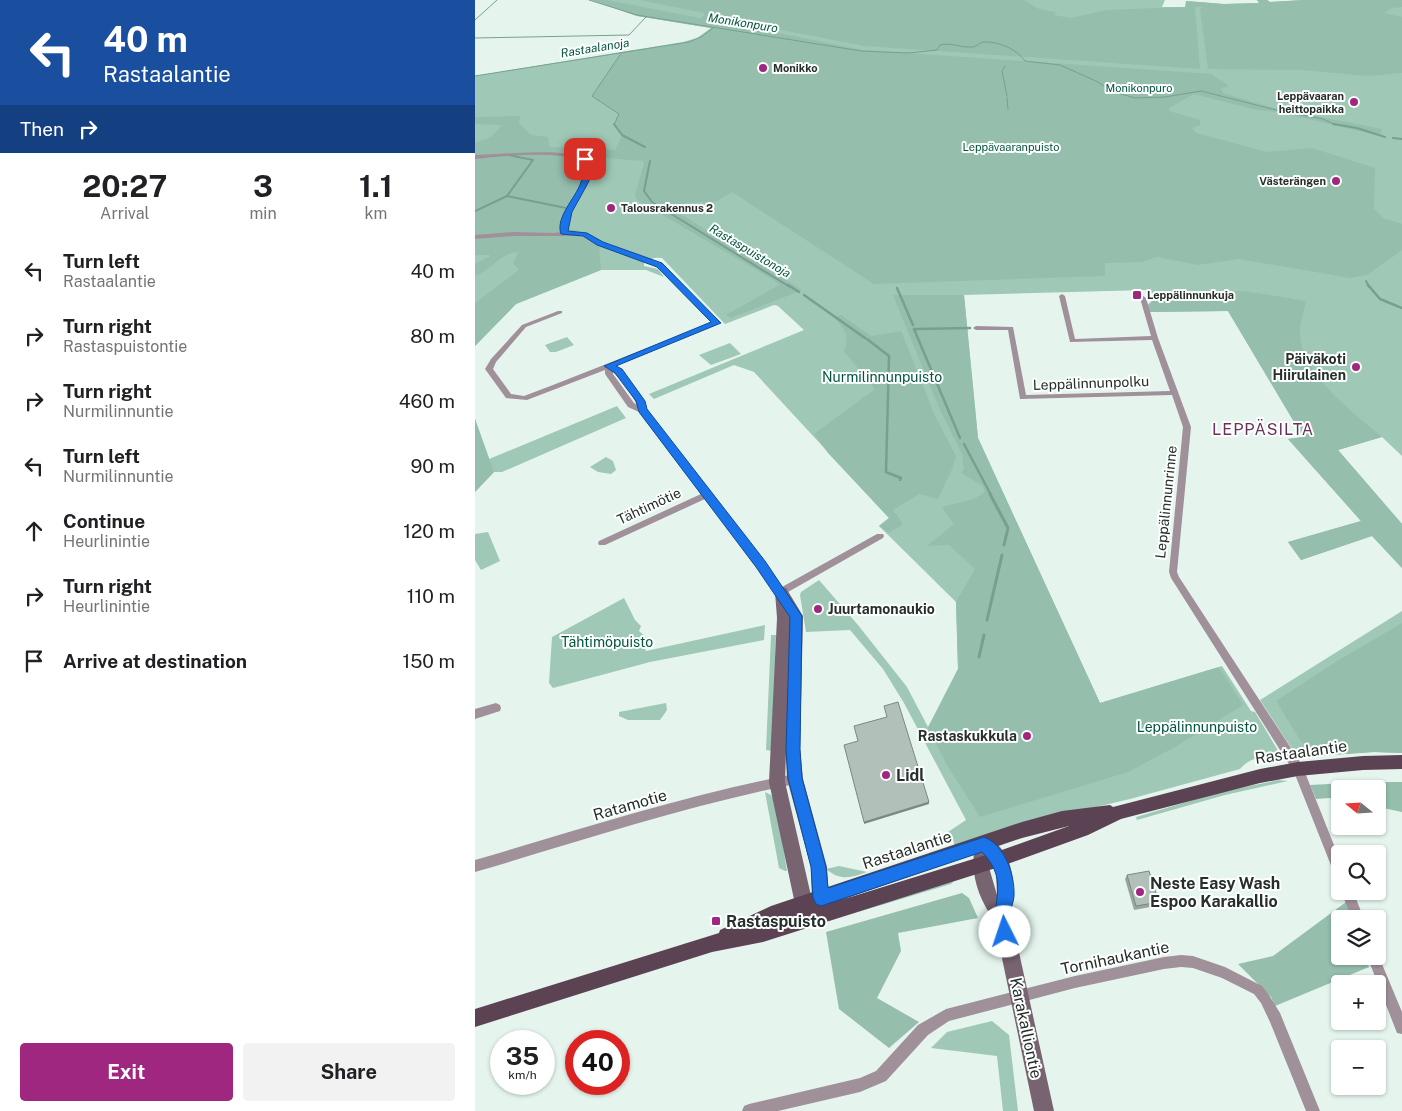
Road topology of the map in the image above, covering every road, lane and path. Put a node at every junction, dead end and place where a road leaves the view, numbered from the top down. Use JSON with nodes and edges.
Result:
{"nodes":[{"id":1,"x":475,"y":157,"type":"edge"},
{"id":2,"x":564,"y":233,"type":"junction"},
{"id":3,"x":475,"y":237,"type":"edge"},
{"id":4,"x":1062,"y":296,"type":"dead end"},
{"id":5,"x":1143,"y":298,"type":"dead end"},
{"id":6,"x":560,"y":312,"type":"dead end"},
{"id":7,"x":976,"y":328,"type":"dead end"},
{"id":8,"x":1155,"y":338,"type":"junction"},
{"id":9,"x":609,"y":366,"type":"junction"},
{"id":10,"x":1174,"y":392,"type":"junction"},
{"id":11,"x":708,"y":494,"type":"junction"},
{"id":12,"x":880,"y":536,"type":"dead end"},
{"id":13,"x":602,"y":543,"type":"dead end"},
{"id":14,"x":781,"y":592,"type":"junction"},
{"id":15,"x":496,"y":708,"type":"dead end"},
{"id":16,"x":475,"y":714,"type":"edge"},
{"id":17,"x":1402,"y":762,"type":"edge"},
{"id":18,"x":1298,"y":769,"type":"junction"},
{"id":19,"x":795,"y":778,"type":"junction"},
{"id":20,"x":777,"y":782,"type":"junction"},
{"id":21,"x":1119,"y":812,"type":"junction"},
{"id":22,"x":984,"y":844,"type":"junction"},
{"id":23,"x":1331,"y":852,"type":"edge"},
{"id":24,"x":999,"y":859,"type":"junction"},
{"id":25,"x":980,"y":864,"type":"junction"},
{"id":26,"x":475,"y":866,"type":"edge"},
{"id":27,"x":821,"y":898,"type":"junction"},
{"id":28,"x":803,"y":904,"type":"junction"},
{"id":29,"x":817,"y":915,"type":"junction"},
{"id":30,"x":1001,"y":916,"type":"junction"},
{"id":31,"x":712,"y":942,"type":"junction"},
{"id":32,"x":1377,"y":965,"type":"edge"},
{"id":33,"x":1020,"y":997,"type":"junction"},
{"id":34,"x":475,"y":1018,"type":"edge"},
{"id":35,"x":1402,"y":1028,"type":"edge"},
{"id":36,"x":749,"y":1111,"type":"edge"},
{"id":37,"x":1044,"y":1111,"type":"edge"},
{"id":38,"x":1313,"y":1111,"type":"edge"}],
"edges":[{"from":1,"to":2,"type":"street"},
{"from":2,"to":3,"type":"street"},
{"from":2,"to":9,"type":"street"},
{"from":4,"to":8,"type":"street"},
{"from":5,"to":8,"type":"street","name":"Leppälinnunrinne"},
{"from":6,"to":9,"type":"street"},
{"from":7,"to":10,"type":"street","name":"Leppälinnunpolku"},
{"from":8,"to":10,"type":"street","name":"Leppälinnunrinne"},
{"from":9,"to":11,"type":"street"},
{"from":10,"to":18,"type":"street","name":"Leppälinnunrinne"},
{"from":11,"to":13,"type":"street","name":"Tähtimötie"},
{"from":11,"to":14,"type":"street"},
{"from":12,"to":14,"type":"street"},
{"from":14,"to":19,"type":"street"},
{"from":14,"to":20,"type":"street"},
{"from":15,"to":16,"type":"street"},
{"from":17,"to":18,"type":"main road","name":"Rastaalantie"},
{"from":18,"to":21,"type":"main road","name":"Rastaalantie"},
{"from":18,"to":23,"type":"street","name":"Leppälinnunrinne"},
{"from":19,"to":20,"type":"street","name":"Ratamotie"},
{"from":19,"to":27,"type":"street"},
{"from":20,"to":26,"type":"street","name":"Ratamotie"},
{"from":20,"to":28,"type":"street"},
{"from":21,"to":22,"type":"main road","name":"Rastaalantie"},
{"from":21,"to":24,"type":"main road","name":"Rastaalantie"},
{"from":22,"to":24,"type":"street"},
{"from":22,"to":25,"type":"street","name":"Karakalliontie"},
{"from":22,"to":27,"type":"main road","name":"Rastaalantie"},
{"from":24,"to":25,"type":"main road","name":"Rastaalantie"},
{"from":24,"to":30,"type":"street","name":"Karakalliontie"},
{"from":25,"to":29,"type":"main road","name":"Rastaalantie"},
{"from":25,"to":30,"type":"street","name":"Karakalliontie"},
{"from":27,"to":28,"type":"main road","name":"Rastaalantie"},
{"from":27,"to":29,"type":"street"},
{"from":28,"to":29,"type":"street"},
{"from":28,"to":31,"type":"main road","name":"Rastaalantie"},
{"from":29,"to":31,"type":"main road","name":"Rastaalantie"},
{"from":30,"to":33,"type":"street","name":"Karakalliontie"},
{"from":31,"to":34,"type":"main road","name":"Rastaalantie"},
{"from":32,"to":35,"type":"street"},
{"from":33,"to":36,"type":"street","name":"Tornihaukantie"},
{"from":33,"to":37,"type":"street","name":"Karakalliontie"},
{"from":33,"to":38,"type":"street","name":"Tornihaukantie"}]}
